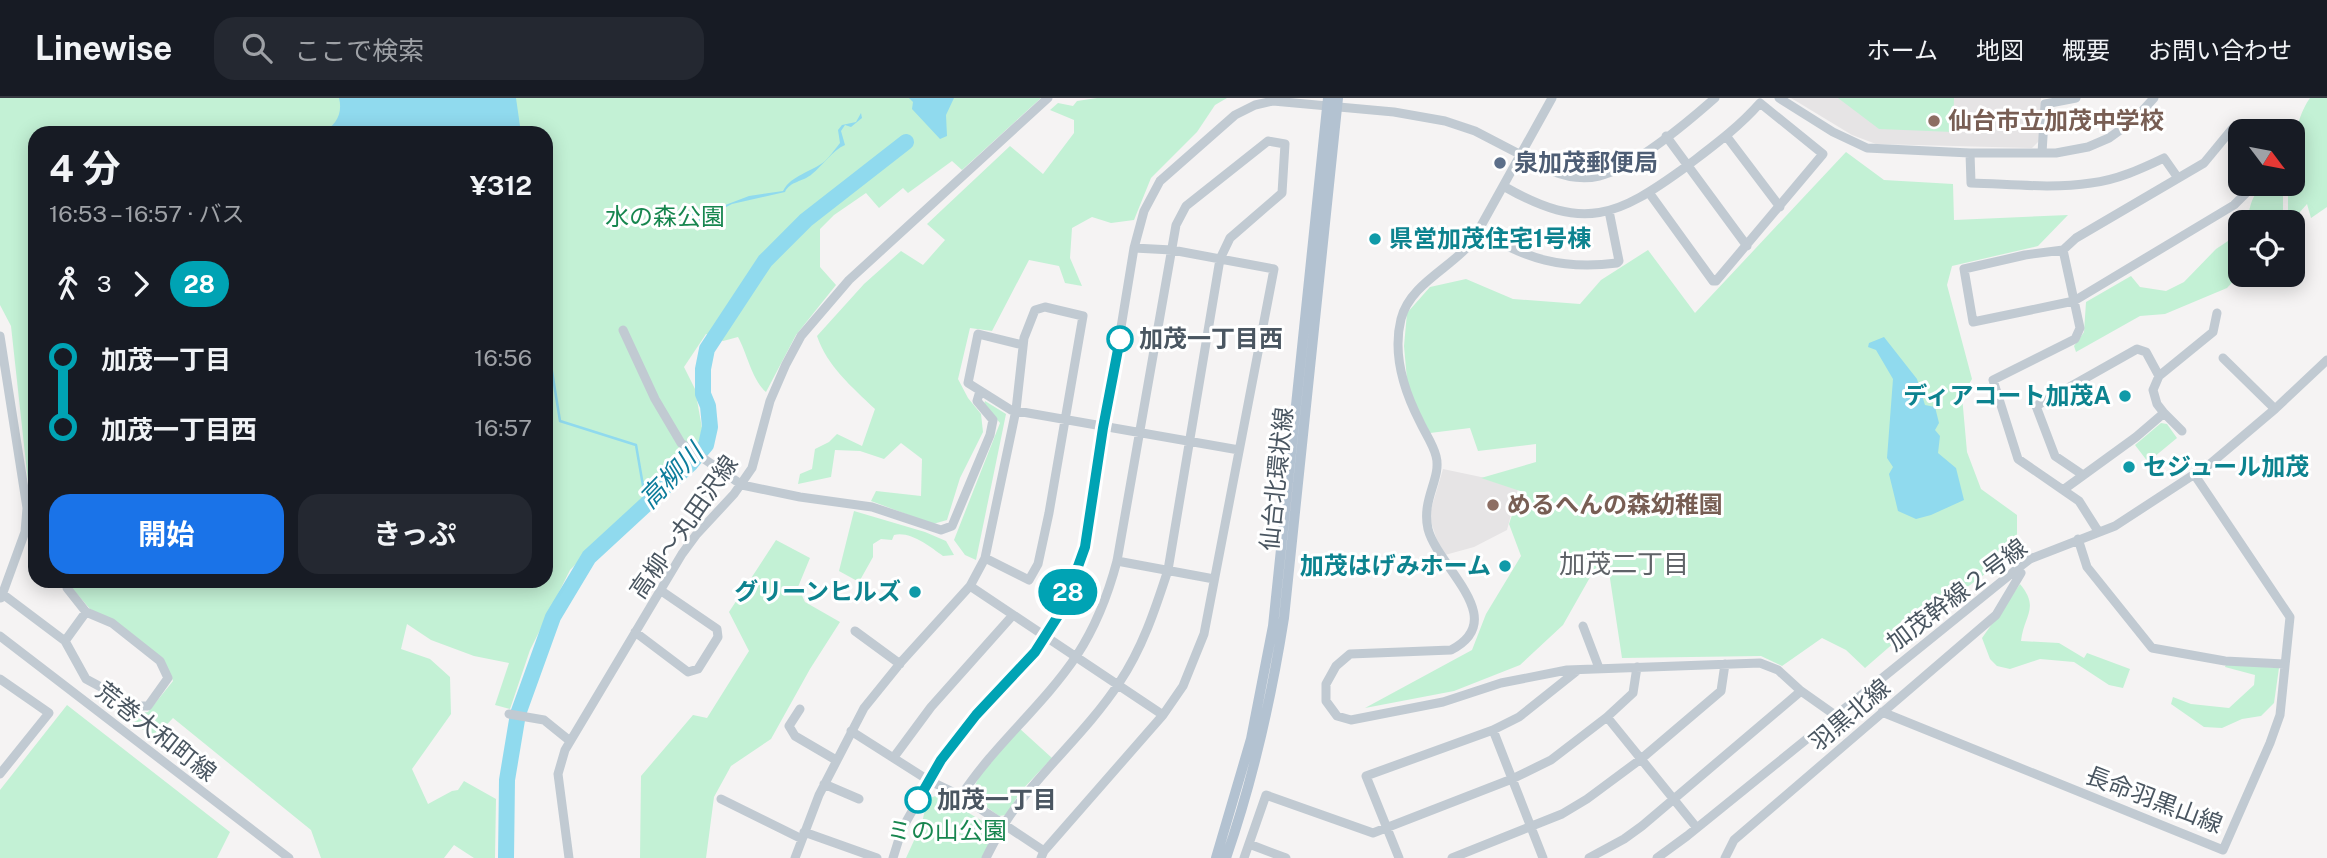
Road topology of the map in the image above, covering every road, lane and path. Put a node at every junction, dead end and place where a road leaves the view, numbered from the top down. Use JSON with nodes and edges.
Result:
{"nodes":[{"id":1,"x":1048,"y":98,"type":"edge"},
{"id":2,"x":1552,"y":98,"type":"edge"},
{"id":3,"x":1715,"y":98,"type":"edge"},
{"id":4,"x":1779,"y":98,"type":"edge"},
{"id":5,"x":2076,"y":98,"type":"edge"},
{"id":6,"x":2154,"y":98,"type":"edge"},
{"id":7,"x":1333,"y":101,"type":"edge"},
{"id":8,"x":2228,"y":134,"type":"edge"},
{"id":9,"x":1666,"y":136,"type":"junction"},
{"id":10,"x":1727,"y":137,"type":"junction"},
{"id":11,"x":1970,"y":153,"type":"junction"},
{"id":12,"x":2042,"y":153,"type":"junction"},
{"id":13,"x":1522,"y":155,"type":"junction"},
{"id":14,"x":1688,"y":165,"type":"junction"},
{"id":15,"x":2178,"y":178,"type":"junction"},
{"id":16,"x":1504,"y":187,"type":"junction"},
{"id":17,"x":1650,"y":194,"type":"junction"},
{"id":18,"x":2243,"y":196,"type":"edge"},
{"id":19,"x":1780,"y":207,"type":"junction"},
{"id":20,"x":1609,"y":211,"type":"junction"},
{"id":21,"x":1479,"y":231,"type":"junction"},
{"id":22,"x":1747,"y":246,"type":"junction"},
{"id":23,"x":1134,"y":248,"type":"junction"},
{"id":24,"x":1172,"y":250,"type":"junction"},
{"id":25,"x":2063,"y":250,"type":"junction"},
{"id":26,"x":1220,"y":260,"type":"junction"},
{"id":27,"x":2074,"y":302,"type":"junction"},
{"id":28,"x":2217,"y":313,"type":"dead end"},
{"id":29,"x":623,"y":330,"type":"dead end"},
{"id":30,"x":0,"y":336,"type":"edge"},
{"id":31,"x":1023,"y":345,"type":"junction"},
{"id":32,"x":2223,"y":358,"type":"dead end"},
{"id":33,"x":2327,"y":360,"type":"edge"},
{"id":34,"x":3,"y":369,"type":"edge"},
{"id":35,"x":2158,"y":376,"type":"junction"},
{"id":36,"x":980,"y":391,"type":"junction"},
{"id":37,"x":2275,"y":409,"type":"junction"},
{"id":38,"x":1016,"y":411,"type":"junction"},
{"id":39,"x":2164,"y":413,"type":"junction"},
{"id":40,"x":1063,"y":420,"type":"junction"},
{"id":41,"x":1103,"y":428,"type":"junction"},
{"id":42,"x":2182,"y":431,"type":"dead end"},
{"id":43,"x":1140,"y":434,"type":"junction"},
{"id":44,"x":1191,"y":442,"type":"junction"},
{"id":45,"x":1238,"y":450,"type":"junction"},
{"id":46,"x":2194,"y":474,"type":"junction"},
{"id":47,"x":2083,"y":475,"type":"junction"},
{"id":48,"x":742,"y":485,"type":"junction"},
{"id":49,"x":2063,"y":490,"type":"junction"},
{"id":50,"x":28,"y":492,"type":"edge"},
{"id":51,"x":28,"y":520,"type":"edge"},
{"id":52,"x":2098,"y":531,"type":"junction"},
{"id":53,"x":2078,"y":539,"type":"junction"},
{"id":54,"x":985,"y":558,"type":"junction"},
{"id":55,"x":1117,"y":561,"type":"junction"},
{"id":56,"x":2017,"y":569,"type":"junction"},
{"id":57,"x":1168,"y":570,"type":"junction"},
{"id":58,"x":1214,"y":579,"type":"junction"},
{"id":59,"x":970,"y":586,"type":"junction"},
{"id":60,"x":67,"y":588,"type":"edge"},
{"id":61,"x":660,"y":590,"type":"junction"},
{"id":62,"x":1,"y":596,"type":"edge"},
{"id":63,"x":86,"y":612,"type":"junction"},
{"id":64,"x":1013,"y":615,"type":"junction"},
{"id":65,"x":1583,"y":626,"type":"dead end"},
{"id":66,"x":855,"y":631,"type":"dead end"},
{"id":67,"x":635,"y":632,"type":"junction"},
{"id":68,"x":0,"y":636,"type":"edge"},
{"id":69,"x":1046,"y":638,"type":"junction"},
{"id":70,"x":65,"y":641,"type":"junction"},
{"id":71,"x":1076,"y":656,"type":"junction"},
{"id":72,"x":900,"y":664,"type":"junction"},
{"id":73,"x":1725,"y":664,"type":"junction"},
{"id":74,"x":2284,"y":664,"type":"junction"},
{"id":75,"x":1637,"y":667,"type":"junction"},
{"id":76,"x":1599,"y":668,"type":"junction"},
{"id":77,"x":1579,"y":669,"type":"junction"},
{"id":78,"x":0,"y":679,"type":"edge"},
{"id":79,"x":1119,"y":684,"type":"junction"},
{"id":80,"x":1801,"y":691,"type":"junction"},
{"id":81,"x":800,"y":709,"type":"dead end"},
{"id":82,"x":1882,"y":712,"type":"junction"},
{"id":83,"x":509,"y":714,"type":"dead end"},
{"id":84,"x":1163,"y":715,"type":"junction"},
{"id":85,"x":1835,"y":715,"type":"junction"},
{"id":86,"x":1608,"y":717,"type":"junction"},
{"id":87,"x":1493,"y":730,"type":"junction"},
{"id":88,"x":851,"y":732,"type":"junction"},
{"id":89,"x":570,"y":741,"type":"junction"},
{"id":90,"x":894,"y":757,"type":"junction"},
{"id":91,"x":1641,"y":759,"type":"junction"},
{"id":92,"x":836,"y":760,"type":"junction"},
{"id":93,"x":0,"y":774,"type":"edge"},
{"id":94,"x":1512,"y":779,"type":"junction"},
{"id":95,"x":928,"y":780,"type":"junction"},
{"id":96,"x":824,"y":784,"type":"junction"},
{"id":97,"x":961,"y":796,"type":"junction"},
{"id":98,"x":720,"y":799,"type":"dead end"},
{"id":99,"x":859,"y":799,"type":"dead end"},
{"id":100,"x":1675,"y":799,"type":"junction"},
{"id":101,"x":1003,"y":825,"type":"junction"},
{"id":102,"x":1386,"y":827,"type":"junction"},
{"id":103,"x":1531,"y":827,"type":"junction"},
{"id":104,"x":1697,"y":828,"type":"junction"},
{"id":105,"x":803,"y":836,"type":"junction"},
{"id":106,"x":1249,"y":844,"type":"junction"},
{"id":107,"x":853,"y":848,"type":"junction"},
{"id":108,"x":2222,"y":854,"type":"edge"},
{"id":109,"x":1043,"y":855,"type":"edge"},
{"id":110,"x":289,"y":858,"type":"edge"},
{"id":111,"x":569,"y":858,"type":"edge"},
{"id":112,"x":795,"y":858,"type":"edge"},
{"id":113,"x":849,"y":858,"type":"edge"},
{"id":114,"x":877,"y":858,"type":"edge"},
{"id":115,"x":893,"y":858,"type":"edge"},
{"id":116,"x":986,"y":858,"type":"edge"},
{"id":117,"x":1216,"y":858,"type":"edge"},
{"id":118,"x":1226,"y":858,"type":"edge"},
{"id":119,"x":1244,"y":858,"type":"edge"},
{"id":120,"x":1286,"y":858,"type":"edge"},
{"id":121,"x":1399,"y":858,"type":"edge"},
{"id":122,"x":1452,"y":858,"type":"edge"},
{"id":123,"x":1543,"y":858,"type":"edge"},
{"id":124,"x":1589,"y":858,"type":"edge"},
{"id":125,"x":1657,"y":858,"type":"edge"},
{"id":126,"x":1725,"y":858,"type":"edge"}],
"edges":[{"from":1,"to":48,"type":"street","name":"高柳～丸田沢線"},
{"from":2,"to":13,"type":"street"},
{"from":3,"to":9,"type":"street"},
{"from":4,"to":11,"type":"street"},
{"from":5,"to":12,"type":"street"},
{"from":6,"to":12,"type":"street"},
{"from":7,"to":13,"type":"street"},
{"from":7,"to":23,"type":"street"},
{"from":7,"to":117,"type":"main road","name":"仙台北環状線"},
{"from":7,"to":118,"type":"main road","name":"仙台北環状線"},
{"from":8,"to":15,"type":"street"},
{"from":9,"to":13,"type":"street"},
{"from":9,"to":14,"type":"street"},
{"from":10,"to":14,"type":"street"},
{"from":10,"to":19,"type":"street"},
{"from":10,"to":19,"type":"street"},
{"from":11,"to":12,"type":"street"},
{"from":11,"to":15,"type":"street"},
{"from":13,"to":16,"type":"street"},
{"from":14,"to":17,"type":"street"},
{"from":14,"to":22,"type":"street"},
{"from":15,"to":25,"type":"street"},
{"from":16,"to":20,"type":"street"},
{"from":16,"to":21,"type":"street"},
{"from":17,"to":20,"type":"street"},
{"from":17,"to":22,"type":"street"},
{"from":18,"to":27,"type":"street"},
{"from":19,"to":22,"type":"street"},
{"from":20,"to":21,"type":"street"},
{"from":21,"to":77,"type":"street"},
{"from":23,"to":24,"type":"street"},
{"from":23,"to":41,"type":"street"},
{"from":24,"to":26,"type":"street"},
{"from":24,"to":26,"type":"street"},
{"from":24,"to":43,"type":"street"},
{"from":25,"to":27,"type":"street"},
{"from":25,"to":27,"type":"street"},
{"from":26,"to":44,"type":"street"},
{"from":26,"to":45,"type":"street"},
{"from":27,"to":49,"type":"street"},
{"from":28,"to":35,"type":"street"},
{"from":29,"to":48,"type":"street"},
{"from":30,"to":34,"type":"street"},
{"from":31,"to":36,"type":"street"},
{"from":31,"to":38,"type":"street"},
{"from":31,"to":40,"type":"street"},
{"from":32,"to":37,"type":"street"},
{"from":33,"to":37,"type":"street","name":"加茂幹線２号線"},
{"from":34,"to":50,"type":"street"},
{"from":35,"to":39,"type":"street"},
{"from":35,"to":47,"type":"street"},
{"from":36,"to":38,"type":"street"},
{"from":36,"to":48,"type":"street"},
{"from":37,"to":46,"type":"street","name":"加茂幹線２号線"},
{"from":38,"to":40,"type":"street"},
{"from":38,"to":54,"type":"street"},
{"from":39,"to":42,"type":"street"},
{"from":39,"to":47,"type":"street"},
{"from":40,"to":41,"type":"street"},
{"from":40,"to":54,"type":"street"},
{"from":41,"to":43,"type":"street"},
{"from":41,"to":69,"type":"street"},
{"from":43,"to":44,"type":"street"},
{"from":43,"to":55,"type":"street"},
{"from":44,"to":45,"type":"street"},
{"from":44,"to":57,"type":"street"},
{"from":45,"to":58,"type":"street"},
{"from":46,"to":52,"type":"street","name":"加茂幹線２号線"},
{"from":46,"to":74,"type":"street","name":"長命羽黒山線"},
{"from":47,"to":49,"type":"street"},
{"from":48,"to":61,"type":"street","name":"高柳～丸田沢線"},
{"from":49,"to":52,"type":"street"},
{"from":51,"to":62,"type":"street"},
{"from":52,"to":53,"type":"street","name":"加茂幹線２号線"},
{"from":53,"to":56,"type":"street","name":"加茂幹線２号線"},
{"from":53,"to":74,"type":"street"},
{"from":54,"to":59,"type":"street"},
{"from":55,"to":57,"type":"street"},
{"from":55,"to":71,"type":"street"},
{"from":56,"to":82,"type":"street","name":"羽黒北線"},
{"from":56,"to":85,"type":"street","name":"加茂幹線２号線"},
{"from":57,"to":58,"type":"street"},
{"from":57,"to":79,"type":"street"},
{"from":58,"to":84,"type":"street"},
{"from":59,"to":64,"type":"street"},
{"from":59,"to":72,"type":"street"},
{"from":60,"to":63,"type":"street"},
{"from":61,"to":67,"type":"street","name":"高柳～丸田沢線"},
{"from":61,"to":67,"type":"street"},
{"from":62,"to":70,"type":"street"},
{"from":63,"to":70,"type":"street"},
{"from":63,"to":70,"type":"street"},
{"from":64,"to":69,"type":"street"},
{"from":64,"to":90,"type":"street"},
{"from":65,"to":76,"type":"street"},
{"from":66,"to":72,"type":"street"},
{"from":67,"to":89,"type":"street","name":"高柳～丸田沢線"},
{"from":68,"to":110,"type":"street","name":"荒巻大和町線"},
{"from":69,"to":71,"type":"street"},
{"from":69,"to":95,"type":"street"},
{"from":71,"to":79,"type":"street"},
{"from":71,"to":97,"type":"street"},
{"from":72,"to":88,"type":"street"},
{"from":73,"to":75,"type":"street"},
{"from":73,"to":80,"type":"street"},
{"from":73,"to":91,"type":"street"},
{"from":74,"to":108,"type":"street","name":"長命羽黒山線"},
{"from":75,"to":76,"type":"street"},
{"from":75,"to":86,"type":"street"},
{"from":76,"to":77,"type":"street"},
{"from":77,"to":87,"type":"street"},
{"from":78,"to":93,"type":"street"},
{"from":79,"to":84,"type":"street"},
{"from":79,"to":101,"type":"street"},
{"from":80,"to":85,"type":"street"},
{"from":80,"to":100,"type":"street"},
{"from":81,"to":92,"type":"street"},
{"from":82,"to":108,"type":"street","name":"長命羽黒山線"},
{"from":82,"to":126,"type":"street","name":"羽黒北線"},
{"from":83,"to":89,"type":"street"},
{"from":84,"to":109,"type":"street"},
{"from":85,"to":104,"type":"street","name":"加茂幹線２号線"},
{"from":86,"to":91,"type":"street"},
{"from":86,"to":94,"type":"street"},
{"from":87,"to":94,"type":"street"},
{"from":87,"to":102,"type":"street"},
{"from":88,"to":90,"type":"street"},
{"from":88,"to":92,"type":"street"},
{"from":89,"to":111,"type":"street","name":"高柳～丸田沢線"},
{"from":90,"to":95,"type":"street"},
{"from":91,"to":100,"type":"street"},
{"from":91,"to":103,"type":"street"},
{"from":92,"to":96,"type":"street"},
{"from":94,"to":102,"type":"street"},
{"from":94,"to":103,"type":"street"},
{"from":95,"to":97,"type":"street"},
{"from":95,"to":115,"type":"street"},
{"from":96,"to":99,"type":"street"},
{"from":96,"to":105,"type":"street"},
{"from":97,"to":101,"type":"street"},
{"from":98,"to":105,"type":"street"},
{"from":100,"to":104,"type":"street"},
{"from":100,"to":124,"type":"street"},
{"from":101,"to":109,"type":"street"},
{"from":101,"to":116,"type":"street"},
{"from":102,"to":106,"type":"street"},
{"from":102,"to":121,"type":"street"},
{"from":103,"to":122,"type":"street"},
{"from":103,"to":123,"type":"street"},
{"from":104,"to":125,"type":"street","name":"加茂幹線２号線"},
{"from":105,"to":107,"type":"street"},
{"from":105,"to":112,"type":"street"},
{"from":106,"to":119,"type":"street"},
{"from":106,"to":120,"type":"street"},
{"from":107,"to":113,"type":"street"},
{"from":107,"to":114,"type":"street"}]}
